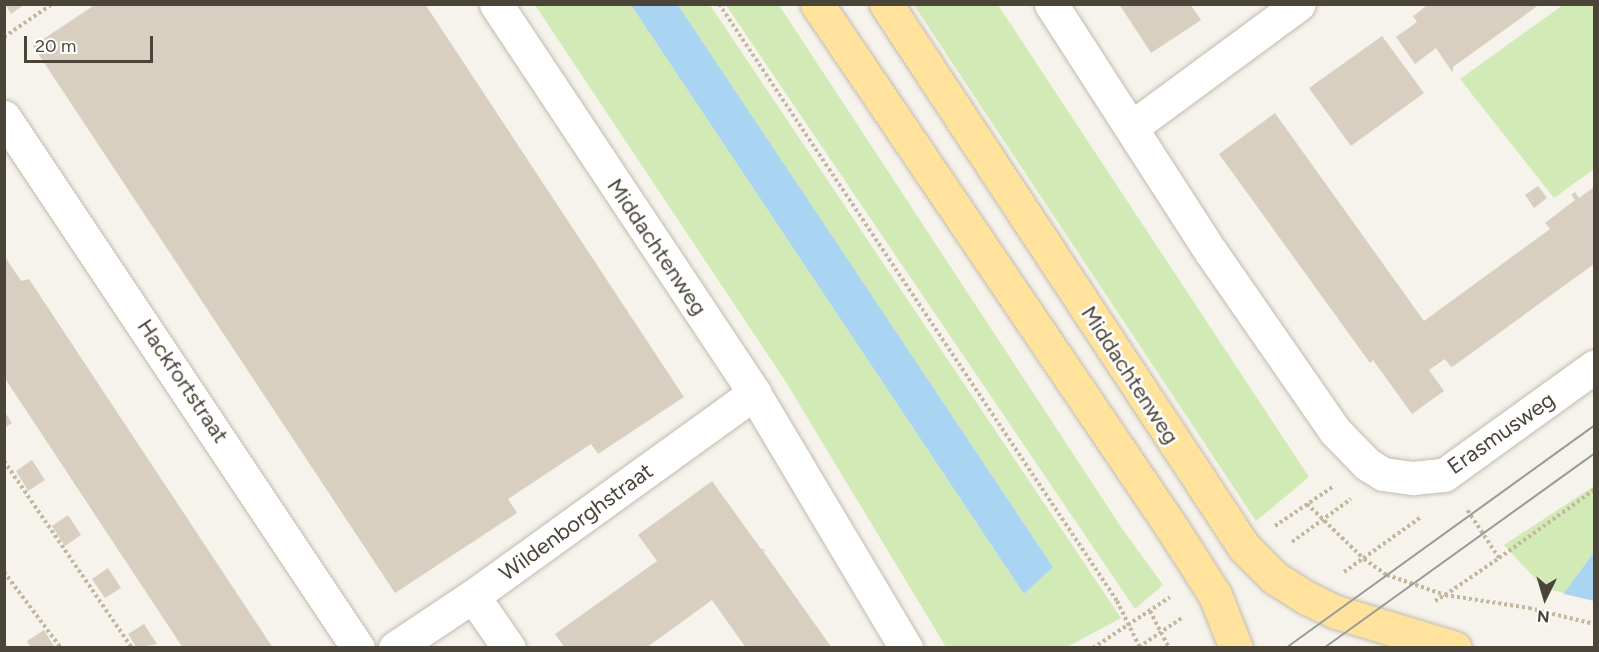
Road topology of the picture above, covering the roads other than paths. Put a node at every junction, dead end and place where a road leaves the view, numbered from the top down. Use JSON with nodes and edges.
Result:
{"nodes":[{"id":1,"x":496,"y":4,"type":"edge"},
{"id":2,"x":817,"y":4,"type":"edge"},
{"id":3,"x":886,"y":4,"type":"edge"},
{"id":4,"x":1051,"y":4,"type":"edge"},
{"id":5,"x":1299,"y":4,"type":"edge"},
{"id":6,"x":4,"y":117,"type":"edge"},
{"id":7,"x":1132,"y":127,"type":"junction"},
{"id":8,"x":1594,"y":367,"type":"edge"},
{"id":9,"x":754,"y":393,"type":"junction"},
{"id":10,"x":473,"y":596,"type":"junction"},
{"id":11,"x":358,"y":648,"type":"edge"},
{"id":12,"x":394,"y":648,"type":"edge"},
{"id":13,"x":509,"y":648,"type":"edge"},
{"id":14,"x":906,"y":648,"type":"edge"},
{"id":15,"x":1236,"y":648,"type":"edge"},
{"id":16,"x":1455,"y":648,"type":"edge"}],
"edges":[{"from":1,"to":9,"type":"street","name":"Middachtenweg"},
{"from":2,"to":15,"type":"main road"},
{"from":3,"to":16,"type":"main road","name":"Middachtenweg"},
{"from":4,"to":7,"type":"street"},
{"from":5,"to":7,"type":"street"},
{"from":6,"to":11,"type":"street","name":"Hackfortstraat"},
{"from":7,"to":8,"type":"street","name":"Erasmusweg"},
{"from":9,"to":10,"type":"street","name":"Wildenborghstraat"},
{"from":9,"to":14,"type":"street","name":"Middachtenweg"},
{"from":10,"to":12,"type":"street","name":"Wildenborghstraat"},
{"from":10,"to":13,"type":"street"}]}
